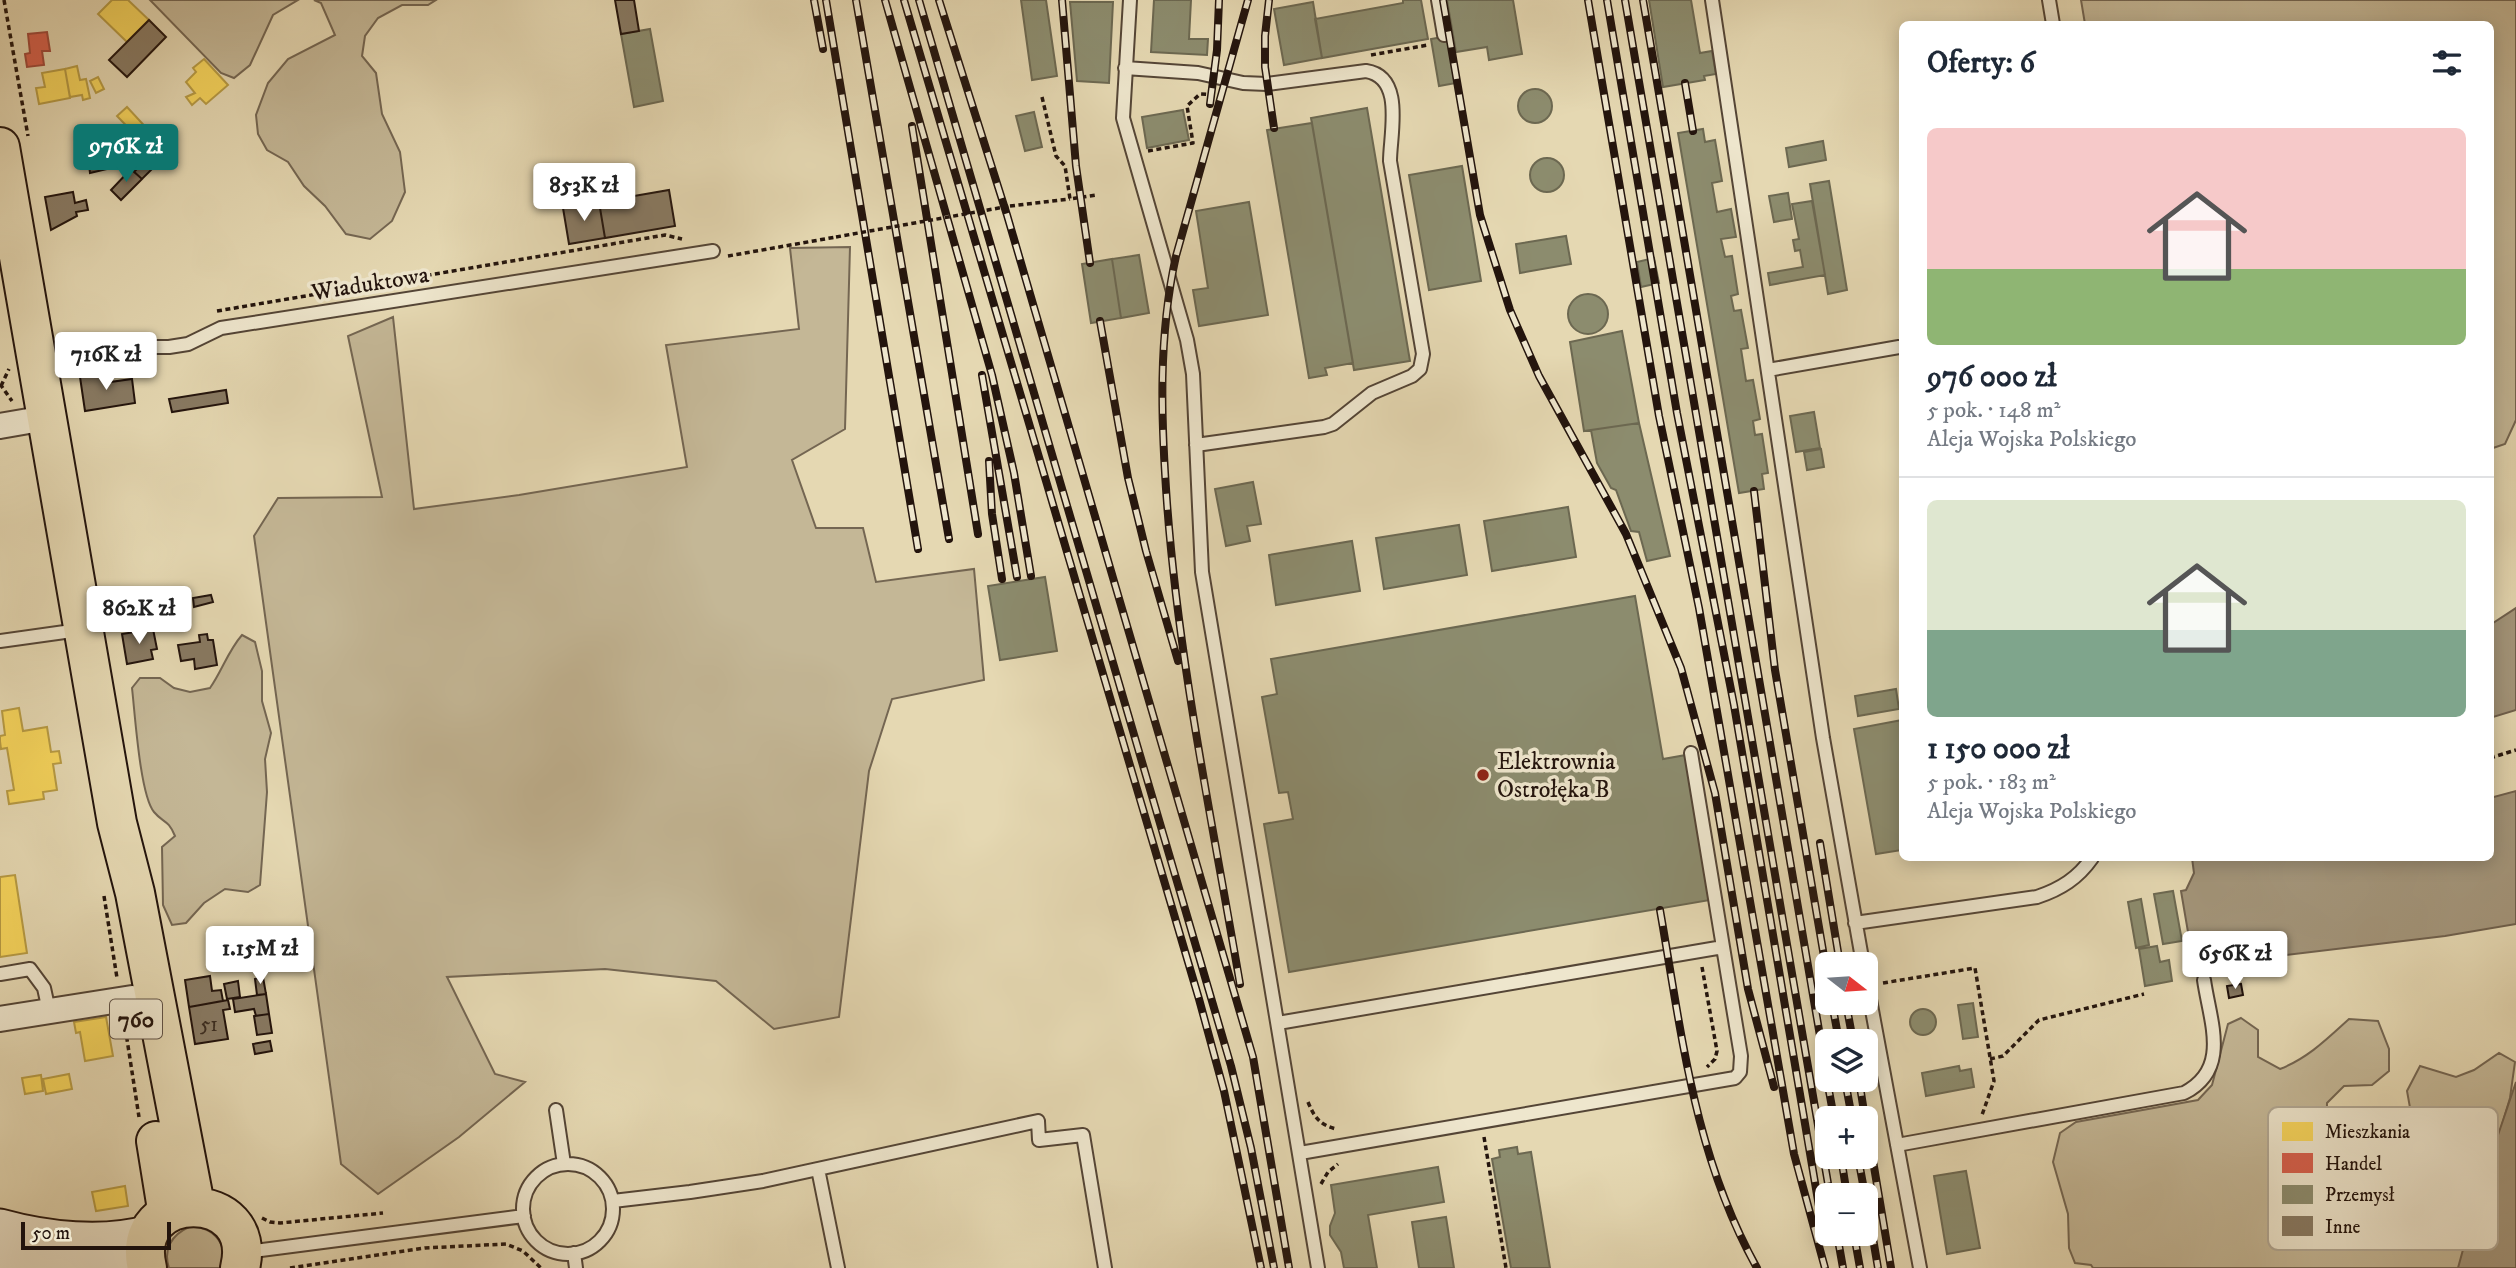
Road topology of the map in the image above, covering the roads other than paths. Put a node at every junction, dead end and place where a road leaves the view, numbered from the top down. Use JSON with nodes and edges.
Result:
{"nodes":[{"id":1,"x":1130,"y":0,"type":"edge"},
{"id":2,"x":1438,"y":0,"type":"edge"},
{"id":3,"x":1712,"y":0,"type":"edge"},
{"id":4,"x":2049,"y":0,"type":"edge"},
{"id":5,"x":2052,"y":21,"type":"edge"},
{"id":6,"x":1444,"y":35,"type":"dead end"},
{"id":7,"x":1125,"y":68,"type":"junction"},
{"id":8,"x":0,"y":148,"type":"edge"},
{"id":9,"x":713,"y":251,"type":"dead end"},
{"id":10,"x":1899,"y":347,"type":"dead end"},
{"id":11,"x":37,"y":365,"type":"junction"},
{"id":12,"x":1768,"y":370,"type":"junction"},
{"id":13,"x":46,"y":418,"type":"junction"},
{"id":14,"x":0,"y":426,"type":"edge"},
{"id":15,"x":1196,"y":445,"type":"junction"},
{"id":16,"x":83,"y":629,"type":"junction"},
{"id":17,"x":0,"y":641,"type":"edge"},
{"id":18,"x":1691,"y":753,"type":"dead end"},
{"id":19,"x":117,"y":823,"type":"junction"},
{"id":20,"x":2089,"y":861,"type":"edge"},
{"id":21,"x":1855,"y":923,"type":"junction"},
{"id":22,"x":1723,"y":947,"type":"junction"},
{"id":23,"x":1861,"y":952,"type":"edge"},
{"id":24,"x":0,"y":974,"type":"edge"},
{"id":25,"x":2204,"y":980,"type":"dead end"},
{"id":26,"x":132,"y":998,"type":"junction"},
{"id":27,"x":50,"y":1011,"type":"junction"},
{"id":28,"x":1872,"y":1015,"type":"edge"},
{"id":29,"x":0,"y":1019,"type":"edge"},
{"id":30,"x":1278,"y":1023,"type":"junction"},
{"id":31,"x":555,"y":1110,"type":"dead end"},
{"id":32,"x":1897,"y":1145,"type":"junction"},
{"id":33,"x":1300,"y":1153,"type":"junction"},
{"id":34,"x":564,"y":1164,"type":"junction"},
{"id":35,"x":818,"y":1169,"type":"junction"},
{"id":36,"x":613,"y":1201,"type":"junction"},
{"id":37,"x":524,"y":1216,"type":"junction"},
{"id":38,"x":0,"y":1226,"type":"edge"},
{"id":39,"x":164,"y":1230,"type":"edge"},
{"id":40,"x":0,"y":1253,"type":"edge"},
{"id":41,"x":574,"y":1254,"type":"junction"},
{"id":42,"x":241,"y":1260,"type":"edge"},
{"id":43,"x":122,"y":1268,"type":"edge"},
{"id":44,"x":576,"y":1268,"type":"edge"},
{"id":45,"x":838,"y":1268,"type":"edge"},
{"id":46,"x":1105,"y":1268,"type":"edge"},
{"id":47,"x":1318,"y":1268,"type":"edge"},
{"id":48,"x":1920,"y":1268,"type":"edge"}],
"edges":[{"from":1,"to":7,"type":"lane"},
{"from":2,"to":6,"type":"lane"},
{"from":3,"to":12,"type":"lane"},
{"from":4,"to":5,"type":"lane"},
{"from":7,"to":15,"type":"lane"},
{"from":7,"to":15,"type":"lane"},
{"from":8,"to":11,"type":"main road","number":"760"},
{"from":9,"to":11,"type":"lane","name":"Wiaduktowa"},
{"from":10,"to":12,"type":"lane"},
{"from":11,"to":13,"type":"main road","number":"760"},
{"from":12,"to":21,"type":"lane"},
{"from":13,"to":14,"type":"street"},
{"from":13,"to":16,"type":"main road","number":"760"},
{"from":15,"to":30,"type":"lane"},
{"from":16,"to":17,"type":"lane"},
{"from":16,"to":19,"type":"main road","number":"760"},
{"from":18,"to":22,"type":"lane"},
{"from":19,"to":26,"type":"main road","number":"760"},
{"from":19,"to":39,"type":"main road","number":"760"},
{"from":20,"to":21,"type":"lane"},
{"from":21,"to":23,"type":"lane"},
{"from":22,"to":30,"type":"lane"},
{"from":22,"to":33,"type":"lane"},
{"from":24,"to":27,"type":"lane"},
{"from":25,"to":32,"type":"lane"},
{"from":26,"to":27,"type":"street"},
{"from":26,"to":39,"type":"main road","number":"760"},
{"from":27,"to":29,"type":"street"},
{"from":28,"to":32,"type":"lane"},
{"from":30,"to":33,"type":"lane"},
{"from":31,"to":34,"type":"lane"},
{"from":32,"to":48,"type":"lane"},
{"from":33,"to":47,"type":"lane"},
{"from":34,"to":36,"type":"lane"},
{"from":34,"to":37,"type":"lane"},
{"from":35,"to":36,"type":"lane"},
{"from":35,"to":45,"type":"lane"},
{"from":35,"to":46,"type":"lane"},
{"from":36,"to":41,"type":"lane"},
{"from":37,"to":41,"type":"lane"},
{"from":37,"to":42,"type":"lane"},
{"from":38,"to":39,"type":"main road"},
{"from":39,"to":42,"type":"main road"},
{"from":40,"to":43,"type":"main road"},
{"from":41,"to":44,"type":"lane"}]}
